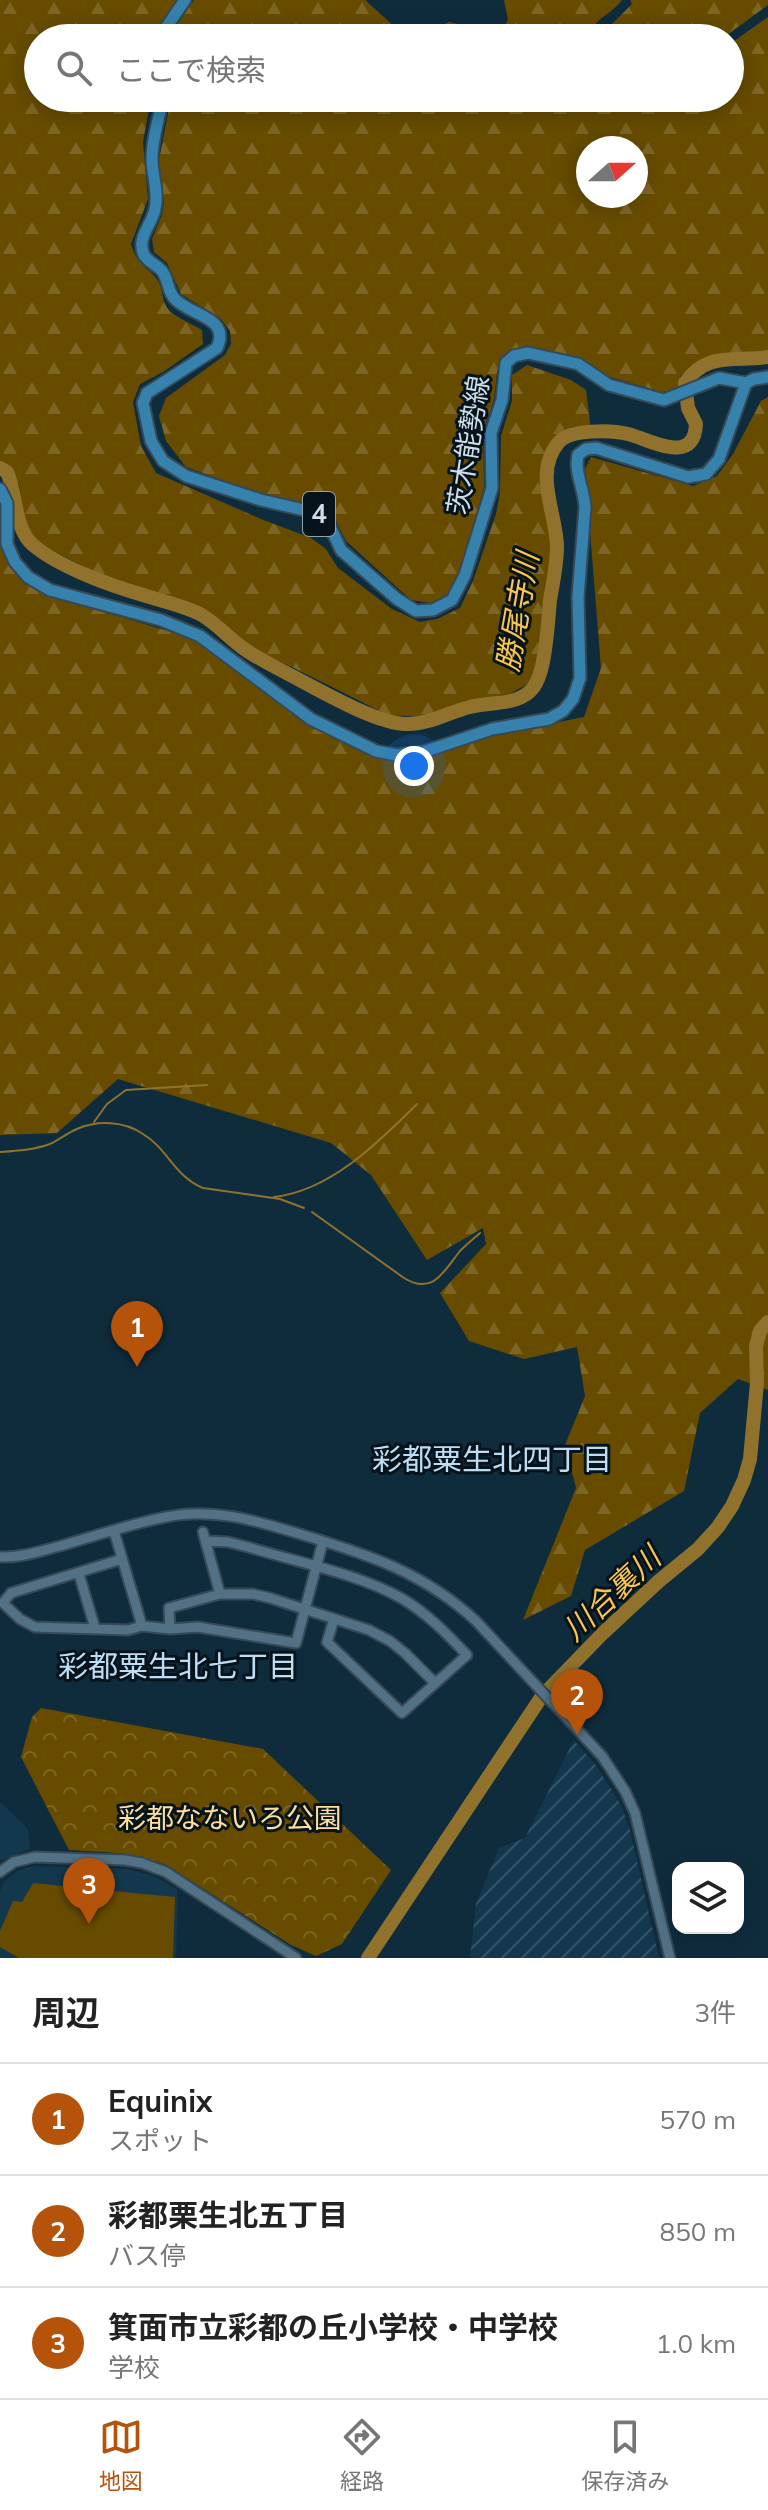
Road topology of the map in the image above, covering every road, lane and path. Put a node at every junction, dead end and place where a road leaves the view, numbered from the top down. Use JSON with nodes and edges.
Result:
{"nodes":[{"id":1,"x":185,"y":0,"type":"edge"},
{"id":2,"x":169,"y":24,"type":"edge"},
{"id":3,"x":160,"y":112,"type":"edge"},
{"id":4,"x":768,"y":377,"type":"edge"},
{"id":5,"x":746,"y":383,"type":"junction"},
{"id":6,"x":0,"y":489,"type":"edge"},
{"id":7,"x":114,"y":1531,"type":"junction"},
{"id":8,"x":323,"y":1541,"type":"junction"},
{"id":9,"x":0,"y":1557,"type":"edge"},
{"id":10,"x":122,"y":1559,"type":"junction"},
{"id":11,"x":317,"y":1568,"type":"junction"},
{"id":12,"x":79,"y":1574,"type":"junction"},
{"id":13,"x":220,"y":1594,"type":"junction"},
{"id":14,"x":306,"y":1608,"type":"junction"},
{"id":15,"x":334,"y":1619,"type":"junction"},
{"id":16,"x":142,"y":1626,"type":"junction"},
{"id":17,"x":95,"y":1628,"type":"junction"},
{"id":18,"x":170,"y":1629,"type":"junction"},
{"id":19,"x":435,"y":1683,"type":"junction"},
{"id":20,"x":0,"y":1872,"type":"edge"},
{"id":21,"x":296,"y":1958,"type":"edge"},
{"id":22,"x":670,"y":1958,"type":"edge"}],
"edges":[{"from":1,"to":2,"type":"main road"},
{"from":3,"to":5,"type":"main road","name":"茨木能勢線","number":"4"},
{"from":4,"to":5,"type":"main road"},
{"from":5,"to":6,"type":"main road"},
{"from":7,"to":8,"type":"street"},
{"from":7,"to":9,"type":"street"},
{"from":7,"to":10,"type":"street"},
{"from":8,"to":11,"type":"street"},
{"from":8,"to":22,"type":"street"},
{"from":10,"to":12,"type":"street"},
{"from":10,"to":16,"type":"street"},
{"from":11,"to":13,"type":"street"},
{"from":11,"to":14,"type":"street"},
{"from":11,"to":19,"type":"street"},
{"from":12,"to":17,"type":"street"},
{"from":12,"to":17,"type":"street"},
{"from":13,"to":14,"type":"street"},
{"from":13,"to":18,"type":"street"},
{"from":14,"to":15,"type":"street"},
{"from":14,"to":18,"type":"street"},
{"from":15,"to":19,"type":"street"},
{"from":15,"to":19,"type":"street"},
{"from":16,"to":17,"type":"street"},
{"from":16,"to":18,"type":"street"},
{"from":20,"to":21,"type":"street"}]}
